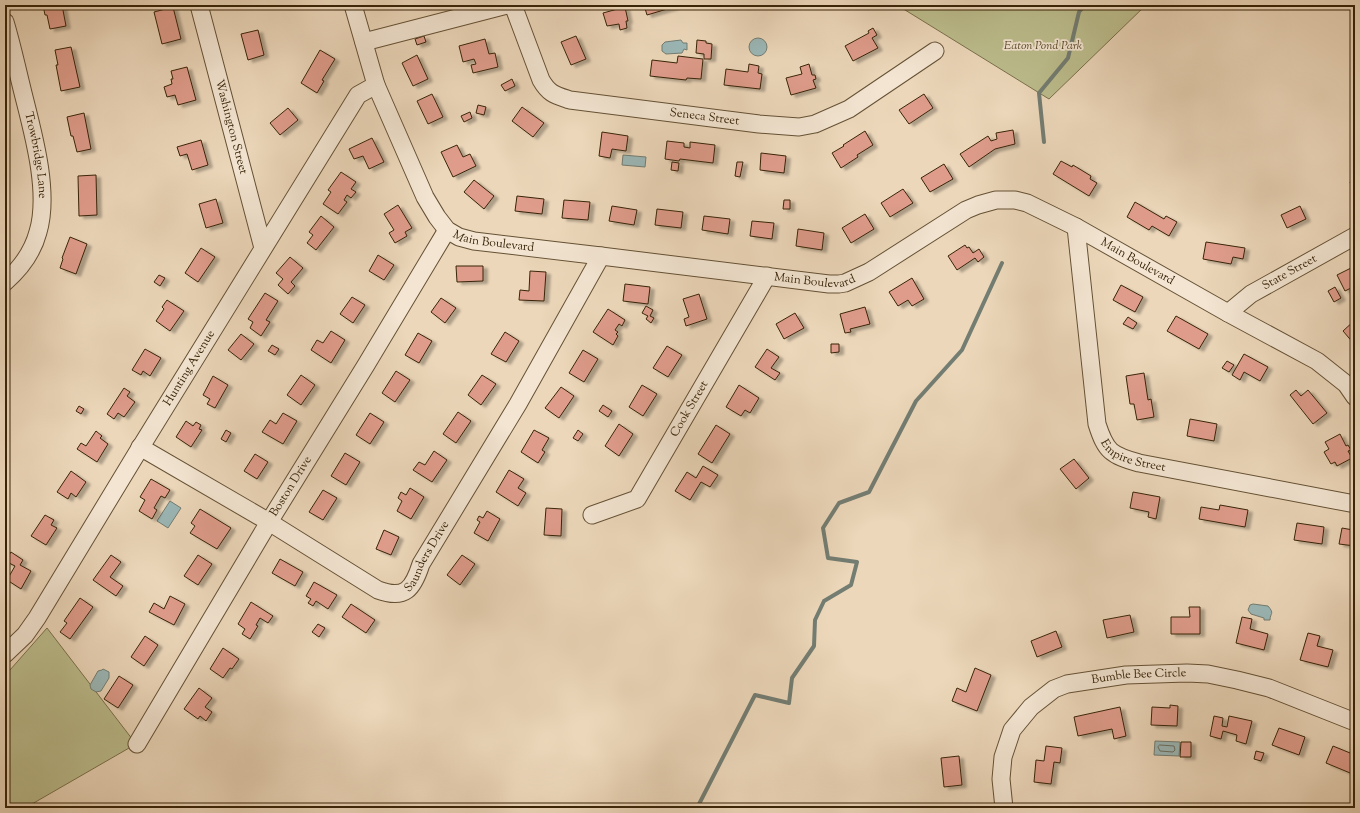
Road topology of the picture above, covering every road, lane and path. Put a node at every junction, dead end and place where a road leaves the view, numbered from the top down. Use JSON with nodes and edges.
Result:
{"nodes":[{"id":1,"x":199,"y":5,"type":"edge"},
{"id":2,"x":353,"y":5,"type":"edge"},
{"id":3,"x":508,"y":5,"type":"edge"},
{"id":4,"x":513,"y":5,"type":"edge"},
{"id":5,"x":6,"y":29,"type":"edge"},
{"id":6,"x":364,"y":42,"type":"junction"},
{"id":7,"x":935,"y":51,"type":"dead end"},
{"id":8,"x":376,"y":85,"type":"junction"},
{"id":9,"x":1076,"y":227,"type":"junction"},
{"id":10,"x":447,"y":230,"type":"junction"},
{"id":11,"x":1355,"y":236,"type":"edge"},
{"id":12,"x":263,"y":248,"type":"junction"},
{"id":13,"x":601,"y":256,"type":"junction"},
{"id":14,"x":766,"y":276,"type":"junction"},
{"id":15,"x":5,"y":282,"type":"edge"},
{"id":16,"x":1228,"y":313,"type":"junction"},
{"id":17,"x":1355,"y":397,"type":"edge"},
{"id":18,"x":140,"y":447,"type":"junction"},
{"id":19,"x":1355,"y":504,"type":"edge"},
{"id":20,"x":592,"y":515,"type":"dead end"},
{"id":21,"x":269,"y":522,"type":"junction"},
{"id":22,"x":5,"y":654,"type":"edge"},
{"id":23,"x":1355,"y":722,"type":"edge"},
{"id":24,"x":137,"y":744,"type":"dead end"},
{"id":25,"x":1004,"y":808,"type":"edge"}],
"edges":[{"from":1,"to":12,"type":"street","name":"Washington Street"},
{"from":2,"to":6,"type":"street","name":"Main Boulevard"},
{"from":3,"to":6,"type":"street"},
{"from":4,"to":7,"type":"street","name":"Seneca Street"},
{"from":5,"to":15,"type":"street","name":"Trowbridge Lane"},
{"from":6,"to":8,"type":"street","name":"Main Boulevard"},
{"from":8,"to":10,"type":"street","name":"Main Boulevard"},
{"from":8,"to":12,"type":"street","name":"Hunting Avenue"},
{"from":9,"to":14,"type":"street","name":"Main Boulevard"},
{"from":9,"to":16,"type":"street","name":"Main Boulevard"},
{"from":9,"to":19,"type":"street","name":"Empire Street"},
{"from":10,"to":13,"type":"street","name":"Main Boulevard"},
{"from":10,"to":21,"type":"street","name":"Boston Drive"},
{"from":11,"to":16,"type":"street","name":"State Street"},
{"from":12,"to":18,"type":"street","name":"Hunting Avenue"},
{"from":13,"to":14,"type":"street","name":"Main Boulevard"},
{"from":13,"to":21,"type":"street","name":"Saunders Drive"},
{"from":14,"to":20,"type":"street","name":"Cook Street"},
{"from":16,"to":17,"type":"street","name":"Main Boulevard"},
{"from":18,"to":21,"type":"street","name":"Saunders Drive"},
{"from":18,"to":22,"type":"street","name":"Hunting Avenue"},
{"from":21,"to":24,"type":"street","name":"Boston Drive"},
{"from":23,"to":25,"type":"street","name":"Bumble Bee Circle"}]}
